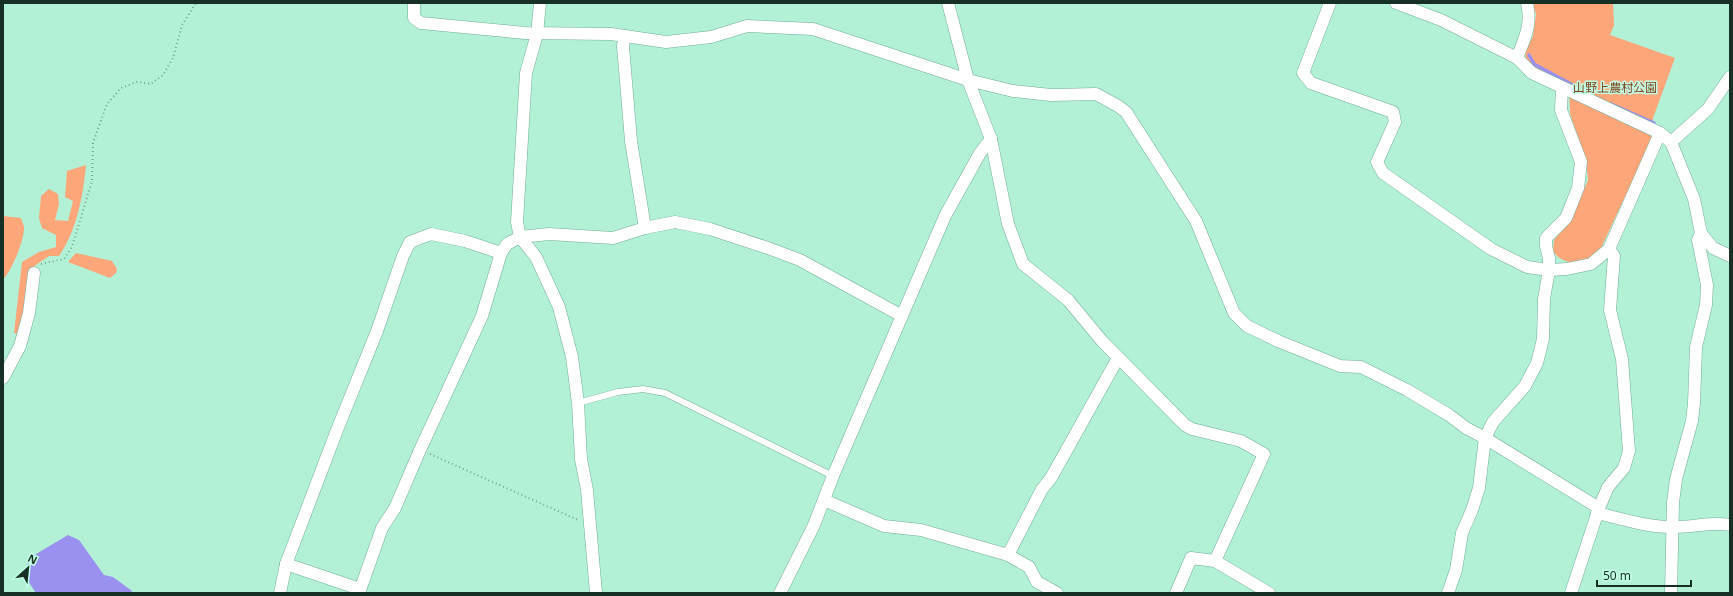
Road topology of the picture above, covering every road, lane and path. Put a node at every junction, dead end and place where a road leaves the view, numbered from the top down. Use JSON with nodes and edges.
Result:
{"nodes":[{"id":1,"x":196,"y":3,"type":"edge"},
{"id":2,"x":414,"y":3,"type":"edge"},
{"id":3,"x":540,"y":3,"type":"edge"},
{"id":4,"x":948,"y":3,"type":"edge"},
{"id":5,"x":1330,"y":3,"type":"edge"},
{"id":6,"x":1396,"y":3,"type":"edge"},
{"id":7,"x":1527,"y":3,"type":"edge"},
{"id":8,"x":537,"y":34,"type":"junction"},
{"id":9,"x":624,"y":36,"type":"junction"},
{"id":10,"x":1517,"y":58,"type":"junction"},
{"id":11,"x":1730,"y":77,"type":"edge"},
{"id":12,"x":968,"y":80,"type":"junction"},
{"id":13,"x":1562,"y":88,"type":"junction"},
{"id":14,"x":1660,"y":133,"type":"junction"},
{"id":15,"x":991,"y":139,"type":"junction"},
{"id":16,"x":1671,"y":142,"type":"junction"},
{"id":17,"x":645,"y":228,"type":"junction"},
{"id":18,"x":1701,"y":233,"type":"junction"},
{"id":19,"x":520,"y":237,"type":"junction"},
{"id":20,"x":1609,"y":249,"type":"junction"},
{"id":21,"x":501,"y":253,"type":"junction"},
{"id":22,"x":1730,"y":256,"type":"edge"},
{"id":23,"x":1549,"y":270,"type":"junction"},
{"id":24,"x":34,"y":273,"type":"joint"},
{"id":25,"x":902,"y":316,"type":"junction"},
{"id":26,"x":1118,"y":358,"type":"junction"},
{"id":27,"x":3,"y":378,"type":"edge"},
{"id":28,"x":578,"y":403,"type":"junction"},
{"id":29,"x":1485,"y":438,"type":"junction"},
{"id":30,"x":420,"y":450,"type":"junction"},
{"id":31,"x":833,"y":476,"type":"junction"},
{"id":32,"x":824,"y":500,"type":"junction"},
{"id":33,"x":1598,"y":511,"type":"junction"},
{"id":34,"x":590,"y":522,"type":"junction"},
{"id":35,"x":1730,"y":525,"type":"edge"},
{"id":36,"x":1673,"y":527,"type":"junction"},
{"id":37,"x":1008,"y":555,"type":"junction"},
{"id":38,"x":1215,"y":562,"type":"junction"},
{"id":39,"x":286,"y":564,"type":"junction"},
{"id":40,"x":360,"y":591,"type":"edge"},
{"id":41,"x":280,"y":593,"type":"edge"},
{"id":42,"x":596,"y":593,"type":"edge"},
{"id":43,"x":780,"y":593,"type":"edge"},
{"id":44,"x":1057,"y":593,"type":"edge"},
{"id":45,"x":1176,"y":593,"type":"edge"},
{"id":46,"x":1269,"y":593,"type":"edge"},
{"id":47,"x":1448,"y":593,"type":"edge"},
{"id":48,"x":1571,"y":593,"type":"edge"},
{"id":49,"x":1671,"y":593,"type":"edge"}],
"edges":[{"from":1,"to":24,"type":"path"},
{"from":2,"to":8,"type":"street"},
{"from":3,"to":8,"type":"street"},
{"from":4,"to":12,"type":"street"},
{"from":5,"to":23,"type":"street"},
{"from":6,"to":10,"type":"street"},
{"from":7,"to":10,"type":"street"},
{"from":8,"to":9,"type":"street"},
{"from":8,"to":19,"type":"street"},
{"from":9,"to":12,"type":"street"},
{"from":9,"to":17,"type":"street"},
{"from":10,"to":13,"type":"street"},
{"from":11,"to":16,"type":"street"},
{"from":12,"to":15,"type":"street"},
{"from":12,"to":29,"type":"street"},
{"from":13,"to":14,"type":"street"},
{"from":13,"to":23,"type":"street"},
{"from":14,"to":16,"type":"street"},
{"from":14,"to":20,"type":"street"},
{"from":15,"to":25,"type":"street"},
{"from":15,"to":26,"type":"street"},
{"from":16,"to":18,"type":"street"},
{"from":17,"to":19,"type":"street"},
{"from":17,"to":25,"type":"street"},
{"from":18,"to":22,"type":"street"},
{"from":18,"to":36,"type":"street"},
{"from":19,"to":21,"type":"street"},
{"from":19,"to":28,"type":"street"},
{"from":20,"to":23,"type":"street"},
{"from":20,"to":33,"type":"street"},
{"from":21,"to":30,"type":"street"},
{"from":21,"to":39,"type":"street"},
{"from":23,"to":29,"type":"street"},
{"from":24,"to":27,"type":"street"},
{"from":25,"to":31,"type":"street"},
{"from":26,"to":37,"type":"street"},
{"from":26,"to":38,"type":"street"},
{"from":28,"to":31,"type":"lane"},
{"from":28,"to":34,"type":"street"},
{"from":29,"to":33,"type":"street"},
{"from":29,"to":47,"type":"street"},
{"from":30,"to":34,"type":"path"},
{"from":30,"to":40,"type":"street"},
{"from":31,"to":32,"type":"street"},
{"from":32,"to":37,"type":"street"},
{"from":32,"to":43,"type":"street"},
{"from":33,"to":36,"type":"street"},
{"from":33,"to":48,"type":"street"},
{"from":34,"to":42,"type":"street"},
{"from":35,"to":36,"type":"street"},
{"from":36,"to":49,"type":"street"},
{"from":37,"to":44,"type":"street"},
{"from":38,"to":45,"type":"street"},
{"from":38,"to":46,"type":"street"},
{"from":39,"to":40,"type":"street"},
{"from":39,"to":41,"type":"street"}]}
